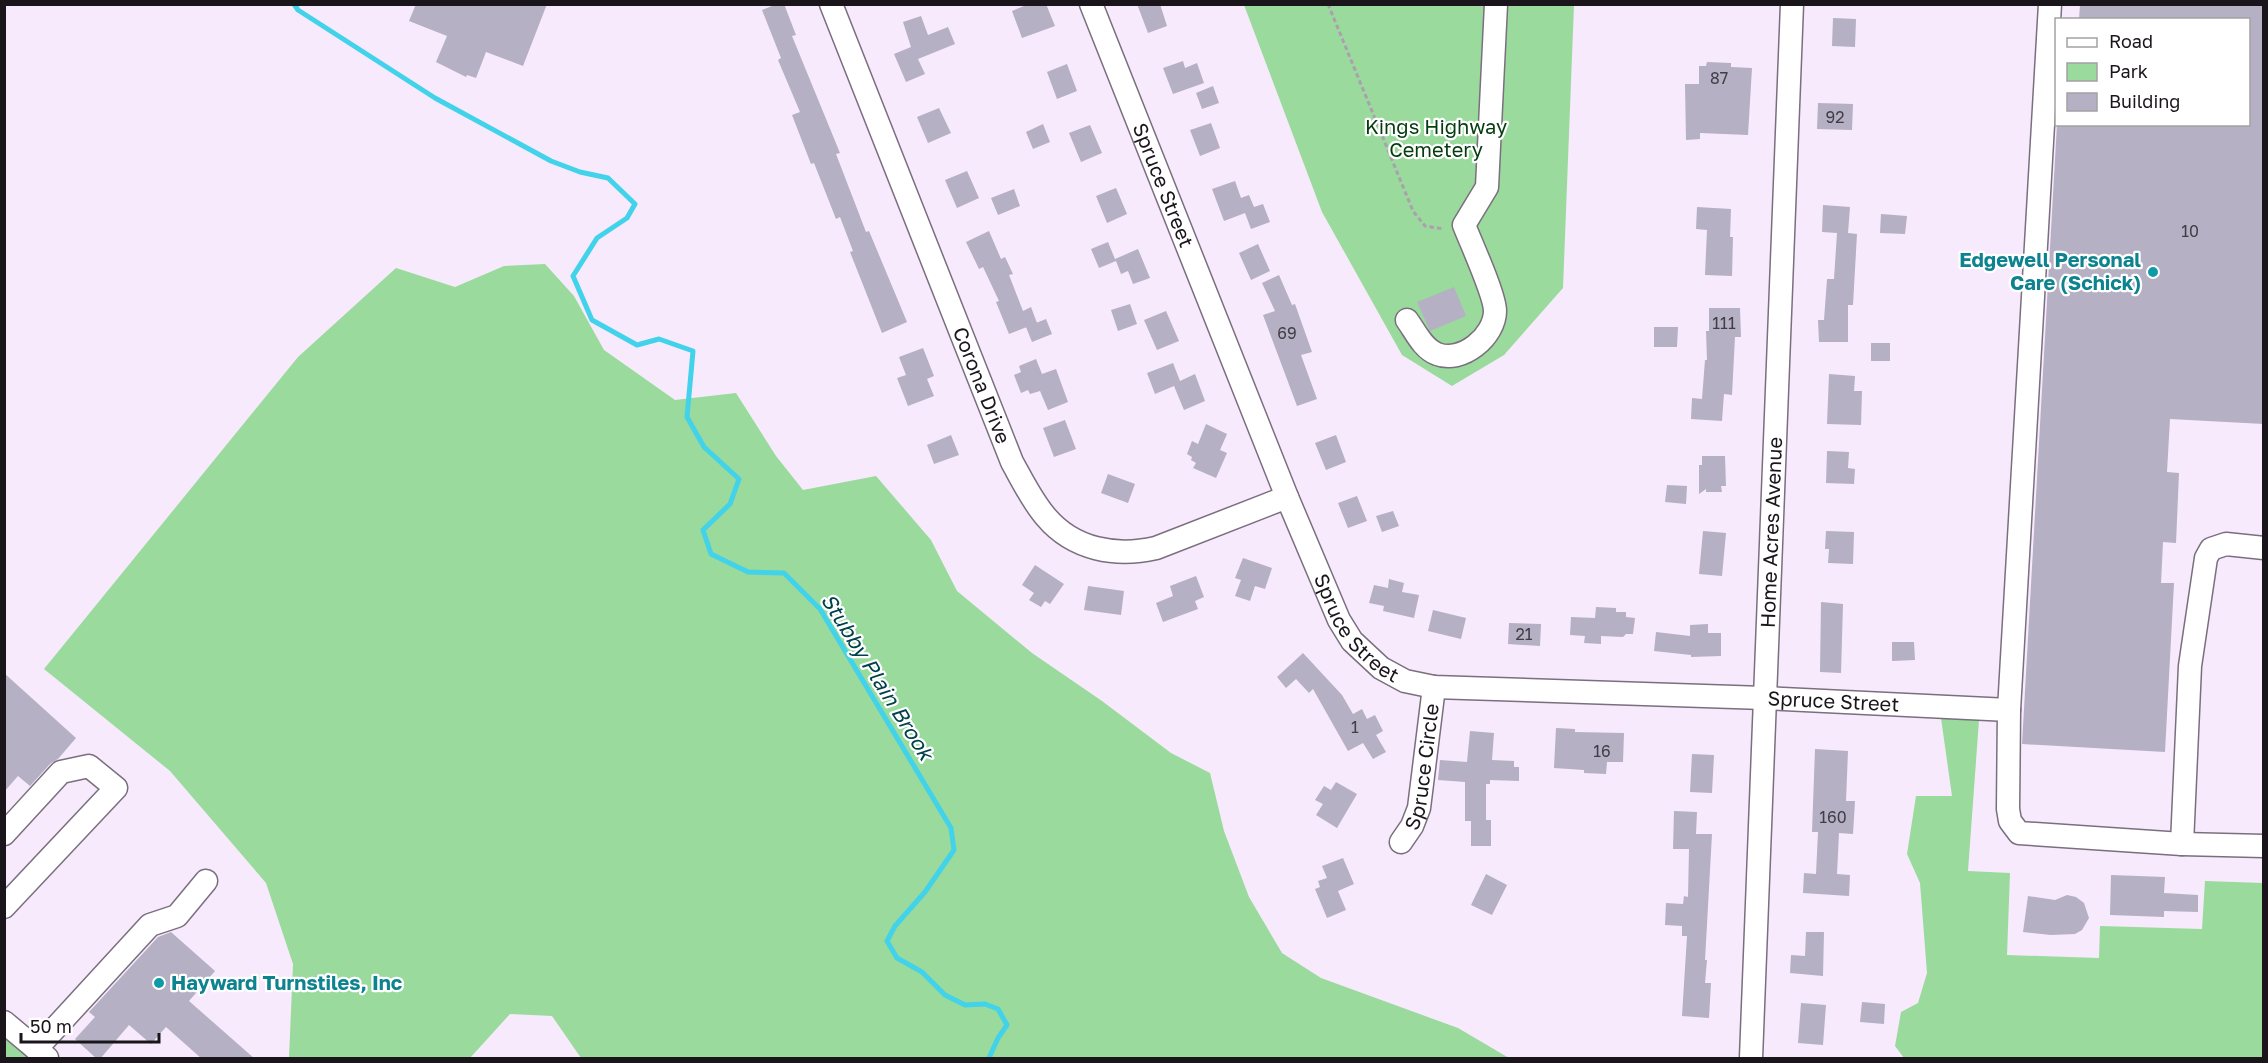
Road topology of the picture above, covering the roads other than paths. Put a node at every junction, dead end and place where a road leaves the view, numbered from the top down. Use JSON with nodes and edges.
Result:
{"nodes":[{"id":1,"x":831,"y":4,"type":"edge"},
{"id":2,"x":1091,"y":4,"type":"edge"},
{"id":3,"x":1496,"y":4,"type":"edge"},
{"id":4,"x":1792,"y":4,"type":"edge"},
{"id":5,"x":2050,"y":4,"type":"edge"},
{"id":6,"x":1407,"y":320,"type":"dead end"},
{"id":7,"x":1287,"y":497,"type":"junction"},
{"id":8,"x":2264,"y":548,"type":"edge"},
{"id":9,"x":1434,"y":687,"type":"junction"},
{"id":10,"x":1764,"y":698,"type":"junction"},
{"id":11,"x":2009,"y":710,"type":"junction"},
{"id":12,"x":4,"y":834,"type":"edge"},
{"id":13,"x":1401,"y":842,"type":"dead end"},
{"id":14,"x":2182,"y":844,"type":"junction"},
{"id":15,"x":2264,"y":846,"type":"edge"},
{"id":16,"x":206,"y":881,"type":"dead end"},
{"id":17,"x":4,"y":907,"type":"edge"},
{"id":18,"x":4,"y":1022,"type":"edge"},
{"id":19,"x":42,"y":1054,"type":"edge"},
{"id":20,"x":1751,"y":1059,"type":"edge"}],
"edges":[{"from":1,"to":7,"type":"street","name":"Corona Drive"},
{"from":2,"to":7,"type":"street","name":"Spruce Street"},
{"from":3,"to":6,"type":"street"},
{"from":4,"to":10,"type":"street","name":"Home Acres Avenue"},
{"from":5,"to":11,"type":"street"},
{"from":7,"to":9,"type":"street","name":"Spruce Street"},
{"from":8,"to":14,"type":"street"},
{"from":9,"to":10,"type":"street","name":"Spruce Street"},
{"from":9,"to":13,"type":"street","name":"Spruce Circle"},
{"from":10,"to":11,"type":"street","name":"Spruce Street"},
{"from":10,"to":20,"type":"street","name":"Home Acres Avenue"},
{"from":11,"to":14,"type":"street"},
{"from":12,"to":17,"type":"street"},
{"from":14,"to":15,"type":"street"},
{"from":16,"to":19,"type":"street"},
{"from":18,"to":19,"type":"street"}]}
